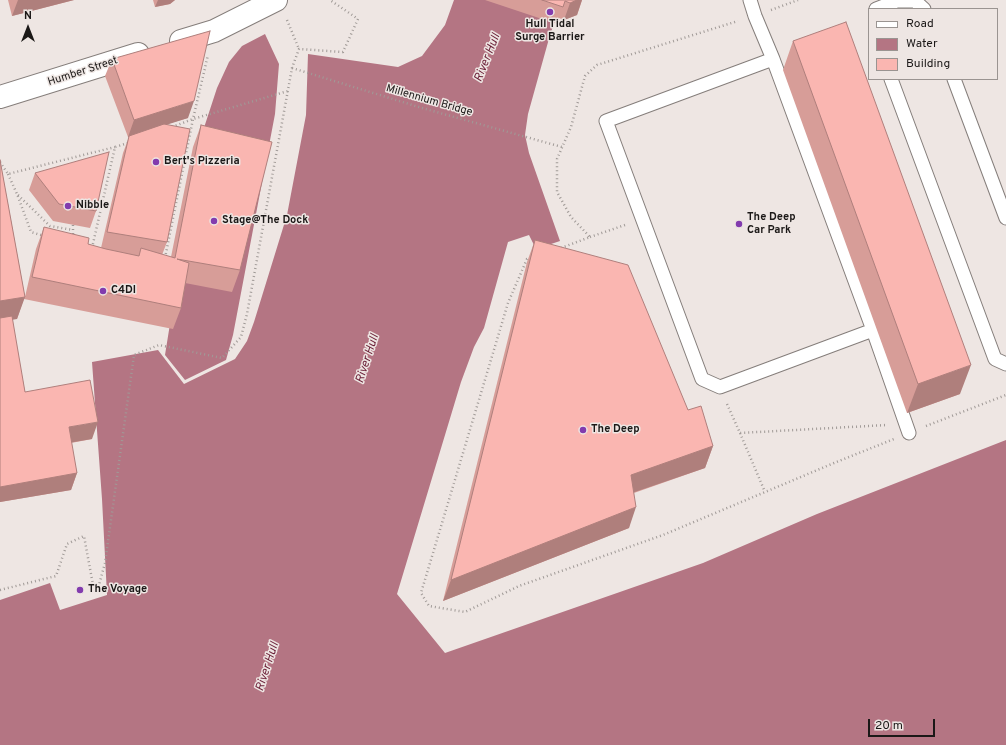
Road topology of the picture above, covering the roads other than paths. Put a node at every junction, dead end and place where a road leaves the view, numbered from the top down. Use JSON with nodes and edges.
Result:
{"nodes":[{"id":1,"x":750,"y":0,"type":"edge"},
{"id":2,"x":280,"y":7,"type":"edge"},
{"id":3,"x":879,"y":8,"type":"edge"},
{"id":4,"x":923,"y":8,"type":"edge"},
{"id":5,"x":773,"y":60,"type":"junction"},
{"id":6,"x":890,"y":80,"type":"edge"},
{"id":7,"x":954,"y":80,"type":"edge"},
{"id":8,"x":0,"y":97,"type":"edge"},
{"id":9,"x":1006,"y":218,"type":"edge"},
{"id":10,"x":873,"y":330,"type":"junction"},
{"id":11,"x":1006,"y":364,"type":"edge"},
{"id":12,"x":909,"y":433,"type":"road end"}],
"edges":[{"from":1,"to":5,"type":"lane"},
{"from":2,"to":8,"type":"street","name":"Humber Street"},
{"from":3,"to":4,"type":"lane"},
{"from":5,"to":10,"type":"lane"},
{"from":5,"to":10,"type":"lane"},
{"from":6,"to":11,"type":"lane"},
{"from":7,"to":9,"type":"lane"},
{"from":10,"to":12,"type":"lane"}]}
